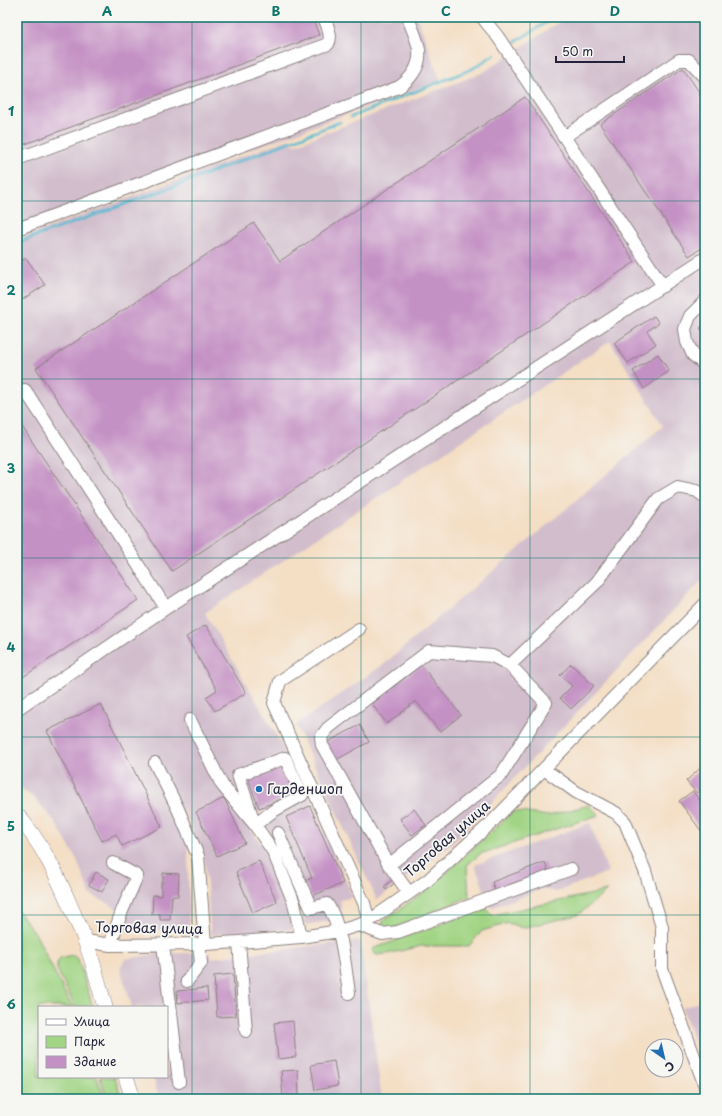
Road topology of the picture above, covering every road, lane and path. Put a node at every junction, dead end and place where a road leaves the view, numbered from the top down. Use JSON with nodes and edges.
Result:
{"nodes":[{"id":1,"x":324,"y":17,"type":"edge"},
{"id":2,"x":408,"y":17,"type":"edge"},
{"id":3,"x":482,"y":17,"type":"edge"},
{"id":4,"x":705,"y":77,"type":"edge"},
{"id":5,"x":564,"y":137,"type":"junction"},
{"id":6,"x":17,"y":159,"type":"edge"},
{"id":7,"x":17,"y":229,"type":"edge"},
{"id":8,"x":705,"y":258,"type":"edge"},
{"id":9,"x":663,"y":286,"type":"junction"},
{"id":10,"x":705,"y":301,"type":"edge"},
{"id":11,"x":705,"y":365,"type":"edge"},
{"id":12,"x":25,"y":390,"type":"dead end"},
{"id":13,"x":705,"y":497,"type":"edge"},
{"id":14,"x":705,"y":604,"type":"edge"},
{"id":15,"x":166,"y":608,"type":"junction"},
{"id":16,"x":359,"y":629,"type":"dead end"},
{"id":17,"x":510,"y":665,"type":"junction"},
{"id":18,"x":17,"y":709,"type":"edge"},
{"id":19,"x":190,"y":720,"type":"dead end"},
{"id":20,"x":155,"y":763,"type":"dead end"},
{"id":21,"x":544,"y":768,"type":"junction"},
{"id":22,"x":17,"y":815,"type":"edge"},
{"id":23,"x":255,"y":825,"type":"junction"},
{"id":24,"x":278,"y":833,"type":"dead end"},
{"id":25,"x":113,"y":863,"type":"dead end"},
{"id":26,"x":389,"y":865,"type":"junction"},
{"id":27,"x":571,"y":869,"type":"dead end"},
{"id":28,"x":409,"y":893,"type":"junction"},
{"id":29,"x":364,"y":923,"type":"junction"},
{"id":30,"x":339,"y":931,"type":"junction"},
{"id":31,"x":301,"y":937,"type":"junction"},
{"id":32,"x":86,"y":942,"type":"junction"},
{"id":33,"x":239,"y":942,"type":"junction"},
{"id":34,"x":163,"y":944,"type":"junction"},
{"id":35,"x":202,"y":944,"type":"junction"},
{"id":36,"x":110,"y":945,"type":"junction"},
{"id":37,"x":187,"y":980,"type":"dead end"},
{"id":38,"x":349,"y":993,"type":"dead end"},
{"id":39,"x":105,"y":1006,"type":"edge"},
{"id":40,"x":246,"y":1031,"type":"dead end"},
{"id":41,"x":126,"y":1078,"type":"edge"},
{"id":42,"x":179,"y":1082,"type":"dead end"},
{"id":43,"x":705,"y":1086,"type":"edge"},
{"id":44,"x":133,"y":1099,"type":"edge"}],
"edges":[{"from":1,"to":6,"type":"street"},
{"from":2,"to":7,"type":"street"},
{"from":3,"to":5,"type":"street"},
{"from":4,"to":5,"type":"street"},
{"from":5,"to":9,"type":"street"},
{"from":8,"to":9,"type":"street"},
{"from":9,"to":15,"type":"street"},
{"from":10,"to":11,"type":"street"},
{"from":12,"to":15,"type":"street"},
{"from":13,"to":17,"type":"street"},
{"from":14,"to":21,"type":"street","name":"Торговая улица"},
{"from":15,"to":18,"type":"street"},
{"from":16,"to":29,"type":"street"},
{"from":17,"to":26,"type":"street"},
{"from":17,"to":26,"type":"street"},
{"from":19,"to":23,"type":"street"},
{"from":20,"to":35,"type":"street"},
{"from":21,"to":28,"type":"street","name":"Торговая улица"},
{"from":21,"to":43,"type":"street"},
{"from":22,"to":32,"type":"main road"},
{"from":23,"to":23,"type":"street"},
{"from":23,"to":31,"type":"street"},
{"from":24,"to":30,"type":"street"},
{"from":25,"to":36,"type":"street"},
{"from":26,"to":28,"type":"street"},
{"from":27,"to":29,"type":"street"},
{"from":28,"to":29,"type":"street","name":"Торговая улица"},
{"from":29,"to":30,"type":"street","name":"Торговая улица"},
{"from":30,"to":31,"type":"street","name":"Торговая улица"},
{"from":30,"to":38,"type":"street"},
{"from":31,"to":33,"type":"street","name":"Торговая улица"},
{"from":32,"to":36,"type":"street","name":"Торговая улица"},
{"from":32,"to":39,"type":"main road"},
{"from":33,"to":35,"type":"street","name":"Торговая улица"},
{"from":33,"to":40,"type":"street"},
{"from":34,"to":35,"type":"street","name":"Торговая улица"},
{"from":34,"to":36,"type":"street","name":"Торговая улица"},
{"from":34,"to":42,"type":"street"},
{"from":35,"to":37,"type":"street"},
{"from":41,"to":44,"type":"main road"}]}
